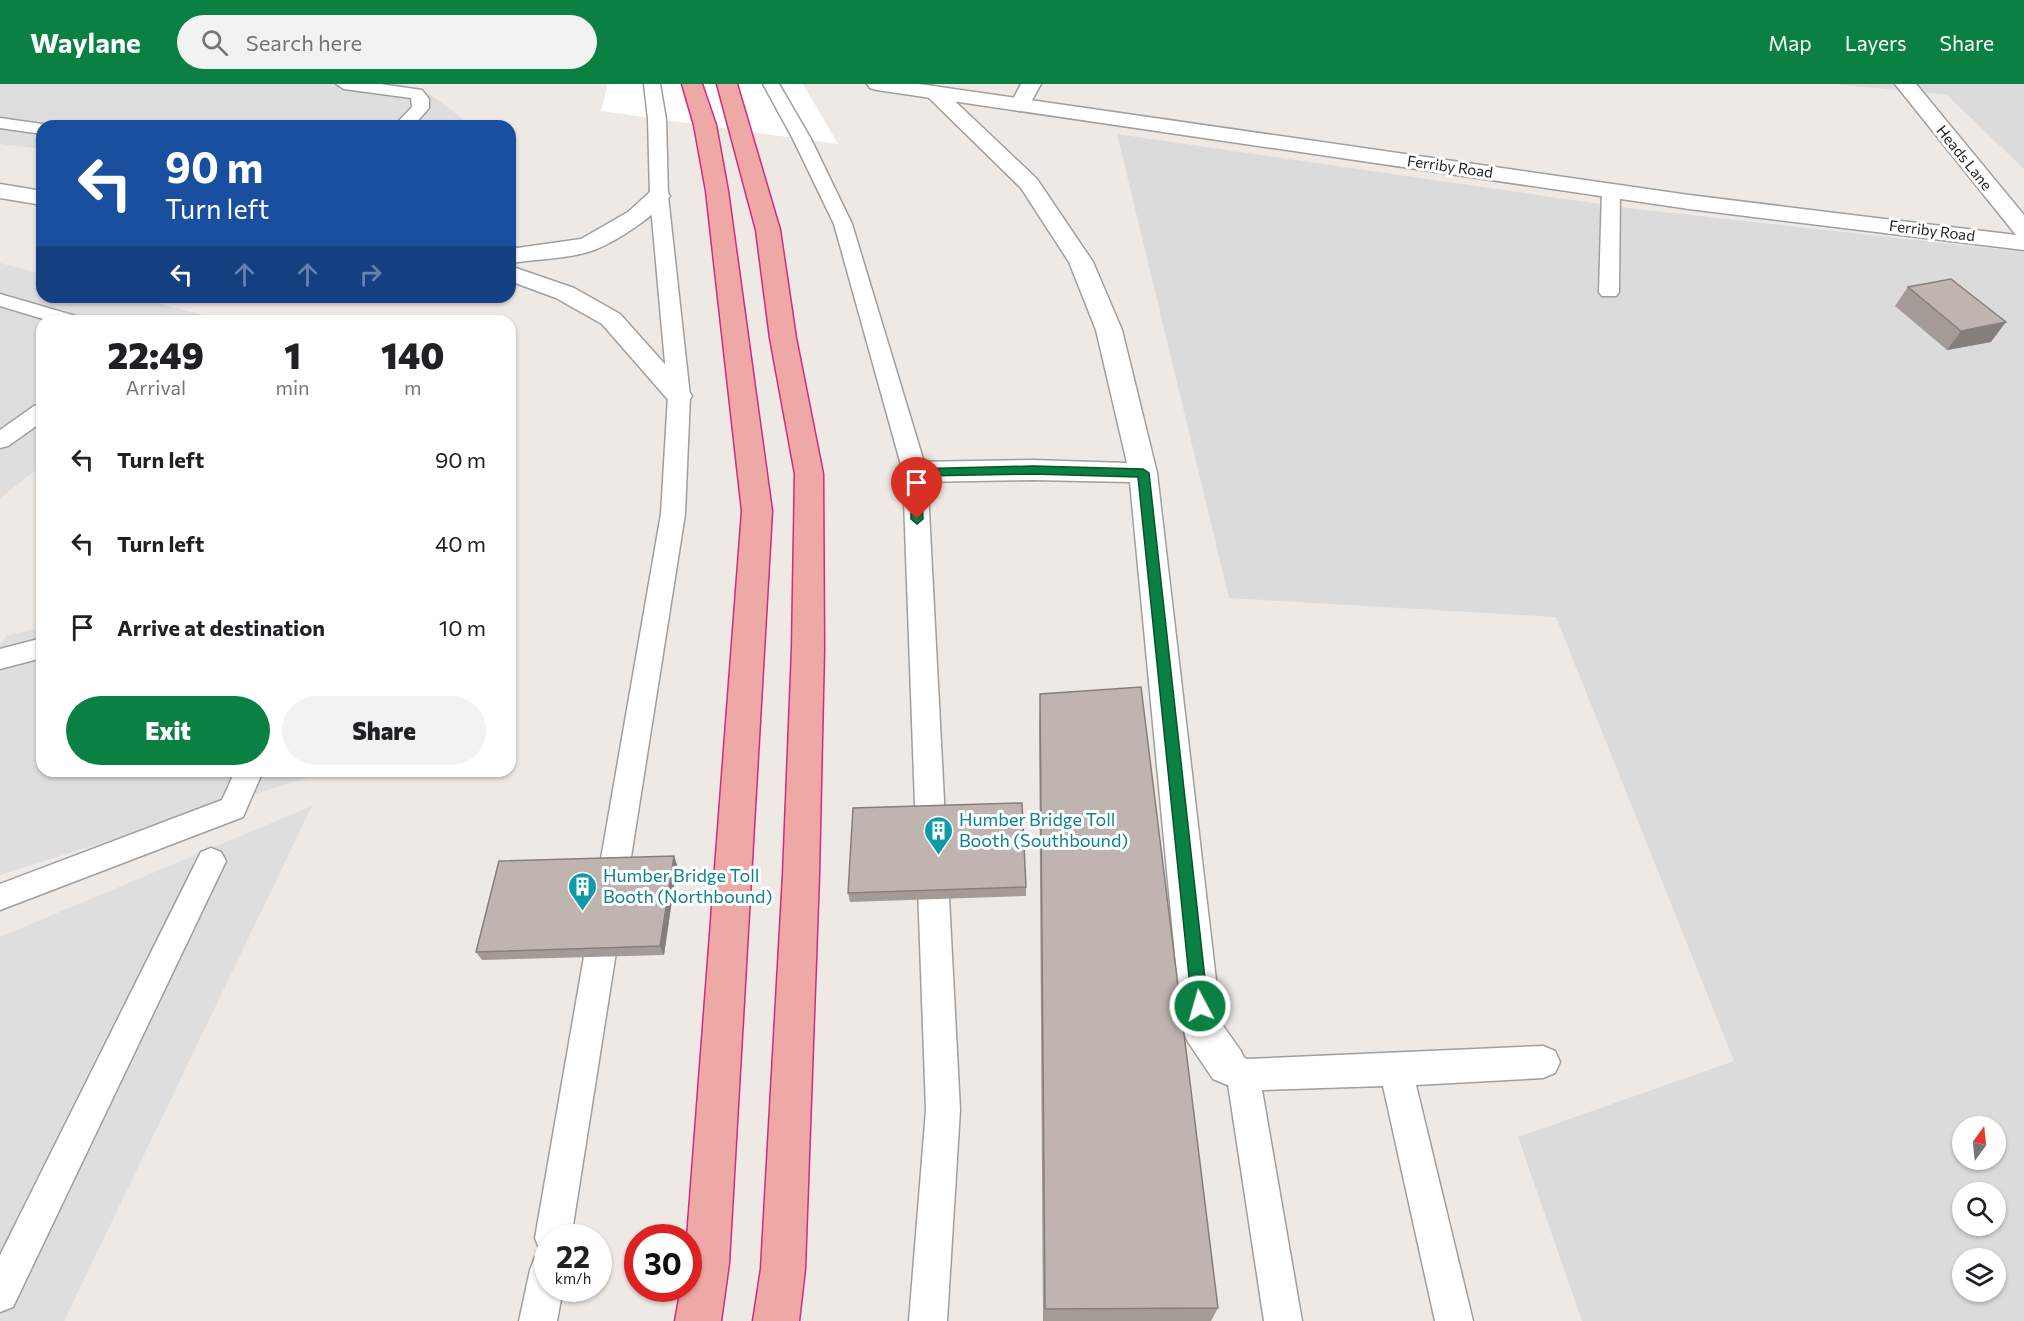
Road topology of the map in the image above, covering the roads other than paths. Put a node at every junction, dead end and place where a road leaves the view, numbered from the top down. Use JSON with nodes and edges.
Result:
{"nodes":[{"id":1,"x":344,"y":84,"type":"edge"},
{"id":2,"x":652,"y":84,"type":"edge"},
{"id":3,"x":692,"y":84,"type":"edge"},
{"id":4,"x":727,"y":84,"type":"edge"},
{"id":5,"x":771,"y":84,"type":"edge"},
{"id":6,"x":877,"y":84,"type":"edge"},
{"id":7,"x":1031,"y":84,"type":"edge"},
{"id":8,"x":1905,"y":84,"type":"edge"},
{"id":9,"x":934,"y":92,"type":"junction"},
{"id":10,"x":1020,"y":105,"type":"junction"},
{"id":11,"x":409,"y":120,"type":"edge"},
{"id":12,"x":0,"y":123,"type":"edge"},
{"id":13,"x":36,"y":128,"type":"edge"},
{"id":14,"x":1611,"y":190,"type":"junction"},
{"id":15,"x":0,"y":191,"type":"edge"},
{"id":16,"x":659,"y":196,"type":"junction"},
{"id":17,"x":36,"y":197,"type":"edge"},
{"id":18,"x":2024,"y":230,"type":"edge"},
{"id":19,"x":2024,"y":243,"type":"edge"},
{"id":20,"x":516,"y":255,"type":"edge"},
{"id":21,"x":516,"y":275,"type":"edge"},
{"id":22,"x":1609,"y":292,"type":"dead end"},
{"id":23,"x":0,"y":300,"type":"edge"},
{"id":24,"x":51,"y":315,"type":"edge"},
{"id":25,"x":679,"y":396,"type":"junction"},
{"id":26,"x":36,"y":415,"type":"edge"},
{"id":27,"x":0,"y":441,"type":"edge"},
{"id":28,"x":915,"y":472,"type":"junction"},
{"id":29,"x":1143,"y":473,"type":"junction"},
{"id":30,"x":36,"y":650,"type":"edge"},
{"id":31,"x":0,"y":659,"type":"edge"},
{"id":32,"x":246,"y":777,"type":"edge"},
{"id":33,"x":211,"y":861,"type":"dead end"},
{"id":34,"x":0,"y":897,"type":"edge"},
{"id":35,"x":1543,"y":1062,"type":"dead end"},
{"id":36,"x":1235,"y":1070,"type":"junction"},
{"id":37,"x":1396,"y":1070,"type":"junction"},
{"id":38,"x":555,"y":1224,"type":"edge"},
{"id":39,"x":0,"y":1294,"type":"edge"},
{"id":40,"x":542,"y":1302,"type":"edge"},
{"id":41,"x":538,"y":1321,"type":"edge"},
{"id":42,"x":698,"y":1321,"type":"edge"},
{"id":43,"x":776,"y":1321,"type":"edge"},
{"id":44,"x":928,"y":1321,"type":"edge"},
{"id":45,"x":1284,"y":1321,"type":"edge"},
{"id":46,"x":1454,"y":1321,"type":"edge"}],
"edges":[{"from":1,"to":11,"type":"lane"},
{"from":2,"to":16,"type":"lane"},
{"from":3,"to":42,"type":"highway"},
{"from":4,"to":43,"type":"highway"},
{"from":5,"to":28,"type":"lane"},
{"from":6,"to":9,"type":"street","name":"Ferriby Road"},
{"from":7,"to":10,"type":"street"},
{"from":8,"to":18,"type":"street","name":"Heads Lane"},
{"from":9,"to":10,"type":"street","name":"Ferriby Road"},
{"from":9,"to":29,"type":"street"},
{"from":10,"to":14,"type":"street","name":"Ferriby Road"},
{"from":12,"to":13,"type":"lane"},
{"from":14,"to":19,"type":"street","name":"Ferriby Road"},
{"from":14,"to":22,"type":"lane"},
{"from":15,"to":17,"type":"street"},
{"from":16,"to":20,"type":"street"},
{"from":16,"to":25,"type":"lane"},
{"from":21,"to":25,"type":"street"},
{"from":23,"to":24,"type":"lane"},
{"from":25,"to":38,"type":"lane"},
{"from":26,"to":27,"type":"lane"},
{"from":28,"to":29,"type":"street"},
{"from":28,"to":44,"type":"lane"},
{"from":29,"to":36,"type":"street"},
{"from":30,"to":31,"type":"lane"},
{"from":32,"to":34,"type":"lane"},
{"from":33,"to":39,"type":"lane"},
{"from":35,"to":37,"type":"lane"},
{"from":36,"to":37,"type":"lane"},
{"from":36,"to":45,"type":"lane"},
{"from":37,"to":46,"type":"lane"},
{"from":40,"to":41,"type":"lane"}]}
